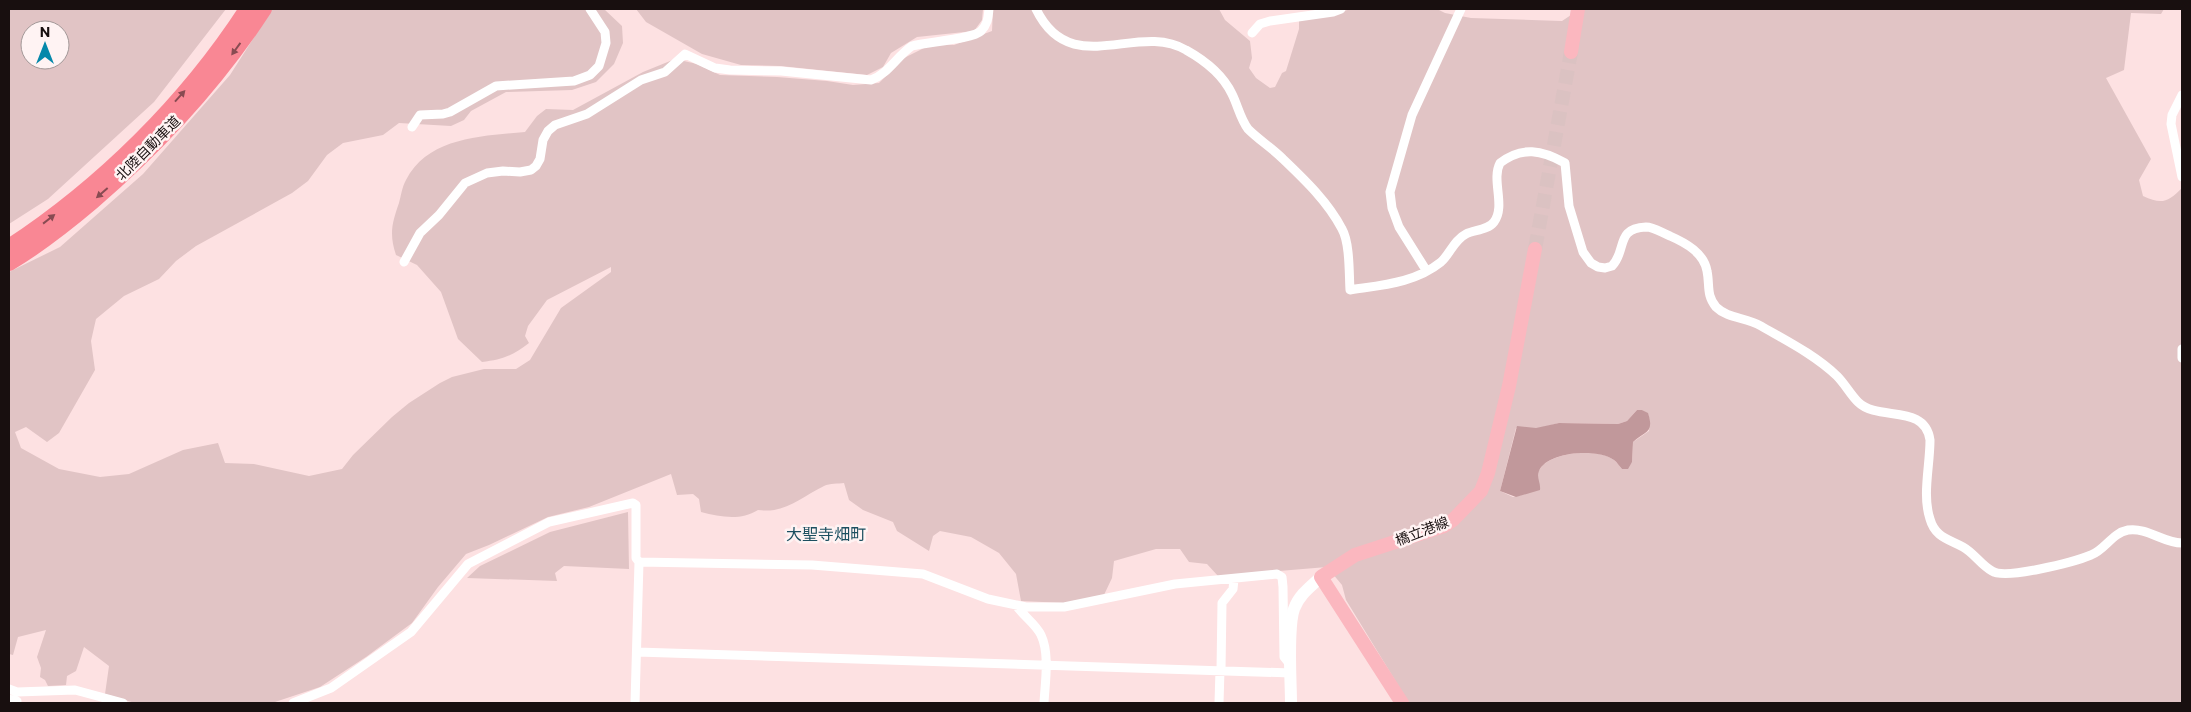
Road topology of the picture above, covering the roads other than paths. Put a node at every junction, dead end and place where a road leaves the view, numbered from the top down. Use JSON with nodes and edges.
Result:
{"nodes":[{"id":1,"x":247,"y":9,"type":"edge"},
{"id":2,"x":264,"y":9,"type":"edge"},
{"id":3,"x":590,"y":9,"type":"edge"},
{"id":4,"x":989,"y":9,"type":"edge"},
{"id":5,"x":1036,"y":9,"type":"edge"},
{"id":6,"x":1341,"y":9,"type":"edge"},
{"id":7,"x":1461,"y":9,"type":"edge"},
{"id":8,"x":1578,"y":9,"type":"edge"},
{"id":9,"x":1252,"y":32,"type":"dead end"},
{"id":10,"x":1571,"y":52,"type":"tunnel mouth"},
{"id":11,"x":2182,"y":95,"type":"edge"},
{"id":12,"x":412,"y":127,"type":"dead end"},
{"id":13,"x":2182,"y":177,"type":"edge"},
{"id":14,"x":9,"y":247,"type":"edge"},
{"id":15,"x":1535,"y":249,"type":"tunnel mouth"},
{"id":16,"x":404,"y":262,"type":"dead end"},
{"id":17,"x":9,"y":263,"type":"edge"},
{"id":18,"x":1426,"y":270,"type":"junction"},
{"id":19,"x":2182,"y":349,"type":"edge"},
{"id":20,"x":2182,"y":358,"type":"edge"},
{"id":21,"x":2182,"y":543,"type":"edge"},
{"id":22,"x":639,"y":562,"type":"junction"},
{"id":23,"x":1322,"y":577,"type":"junction"},
{"id":24,"x":1234,"y":579,"type":"junction"},
{"id":25,"x":1016,"y":605,"type":"junction"},
{"id":26,"x":637,"y":652,"type":"junction"},
{"id":27,"x":1045,"y":665,"type":"junction"},
{"id":28,"x":1291,"y":669,"type":"junction"},
{"id":29,"x":1220,"y":670,"type":"junction"},
{"id":30,"x":13,"y":697,"type":"edge"},
{"id":31,"x":123,"y":703,"type":"edge"},
{"id":32,"x":294,"y":703,"type":"edge"},
{"id":33,"x":635,"y":703,"type":"edge"},
{"id":34,"x":1044,"y":703,"type":"edge"},
{"id":35,"x":1218,"y":703,"type":"edge"},
{"id":36,"x":1291,"y":703,"type":"edge"},
{"id":37,"x":1402,"y":703,"type":"edge"}],
"edges":[{"from":14,"to":1,"type":"highway","name":"北陸自動車道","one_way":true},
{"from":2,"to":17,"type":"highway","name":"北陸自動車道","one_way":true},
{"from":3,"to":12,"type":"street"},
{"from":4,"to":16,"type":"street"},
{"from":5,"to":18,"type":"street"},
{"from":6,"to":9,"type":"street"},
{"from":7,"to":18,"type":"street"},
{"from":8,"to":10,"type":"main road"},
{"from":11,"to":13,"type":"street"},
{"from":15,"to":23,"type":"main road","name":"橋立港線"},
{"from":18,"to":21,"type":"street"},
{"from":19,"to":20,"type":"street"},
{"from":22,"to":25,"type":"street"},
{"from":22,"to":26,"type":"street"},
{"from":22,"to":32,"type":"street"},
{"from":23,"to":28,"type":"street"},
{"from":23,"to":37,"type":"main road"},
{"from":24,"to":25,"type":"street"},
{"from":24,"to":28,"type":"street"},
{"from":24,"to":29,"type":"street"},
{"from":25,"to":27,"type":"street"},
{"from":26,"to":27,"type":"street"},
{"from":26,"to":33,"type":"street"},
{"from":27,"to":29,"type":"street"},
{"from":27,"to":34,"type":"street"},
{"from":28,"to":29,"type":"street"},
{"from":28,"to":36,"type":"street"},
{"from":29,"to":35,"type":"street"},
{"from":30,"to":31,"type":"street"}]}
